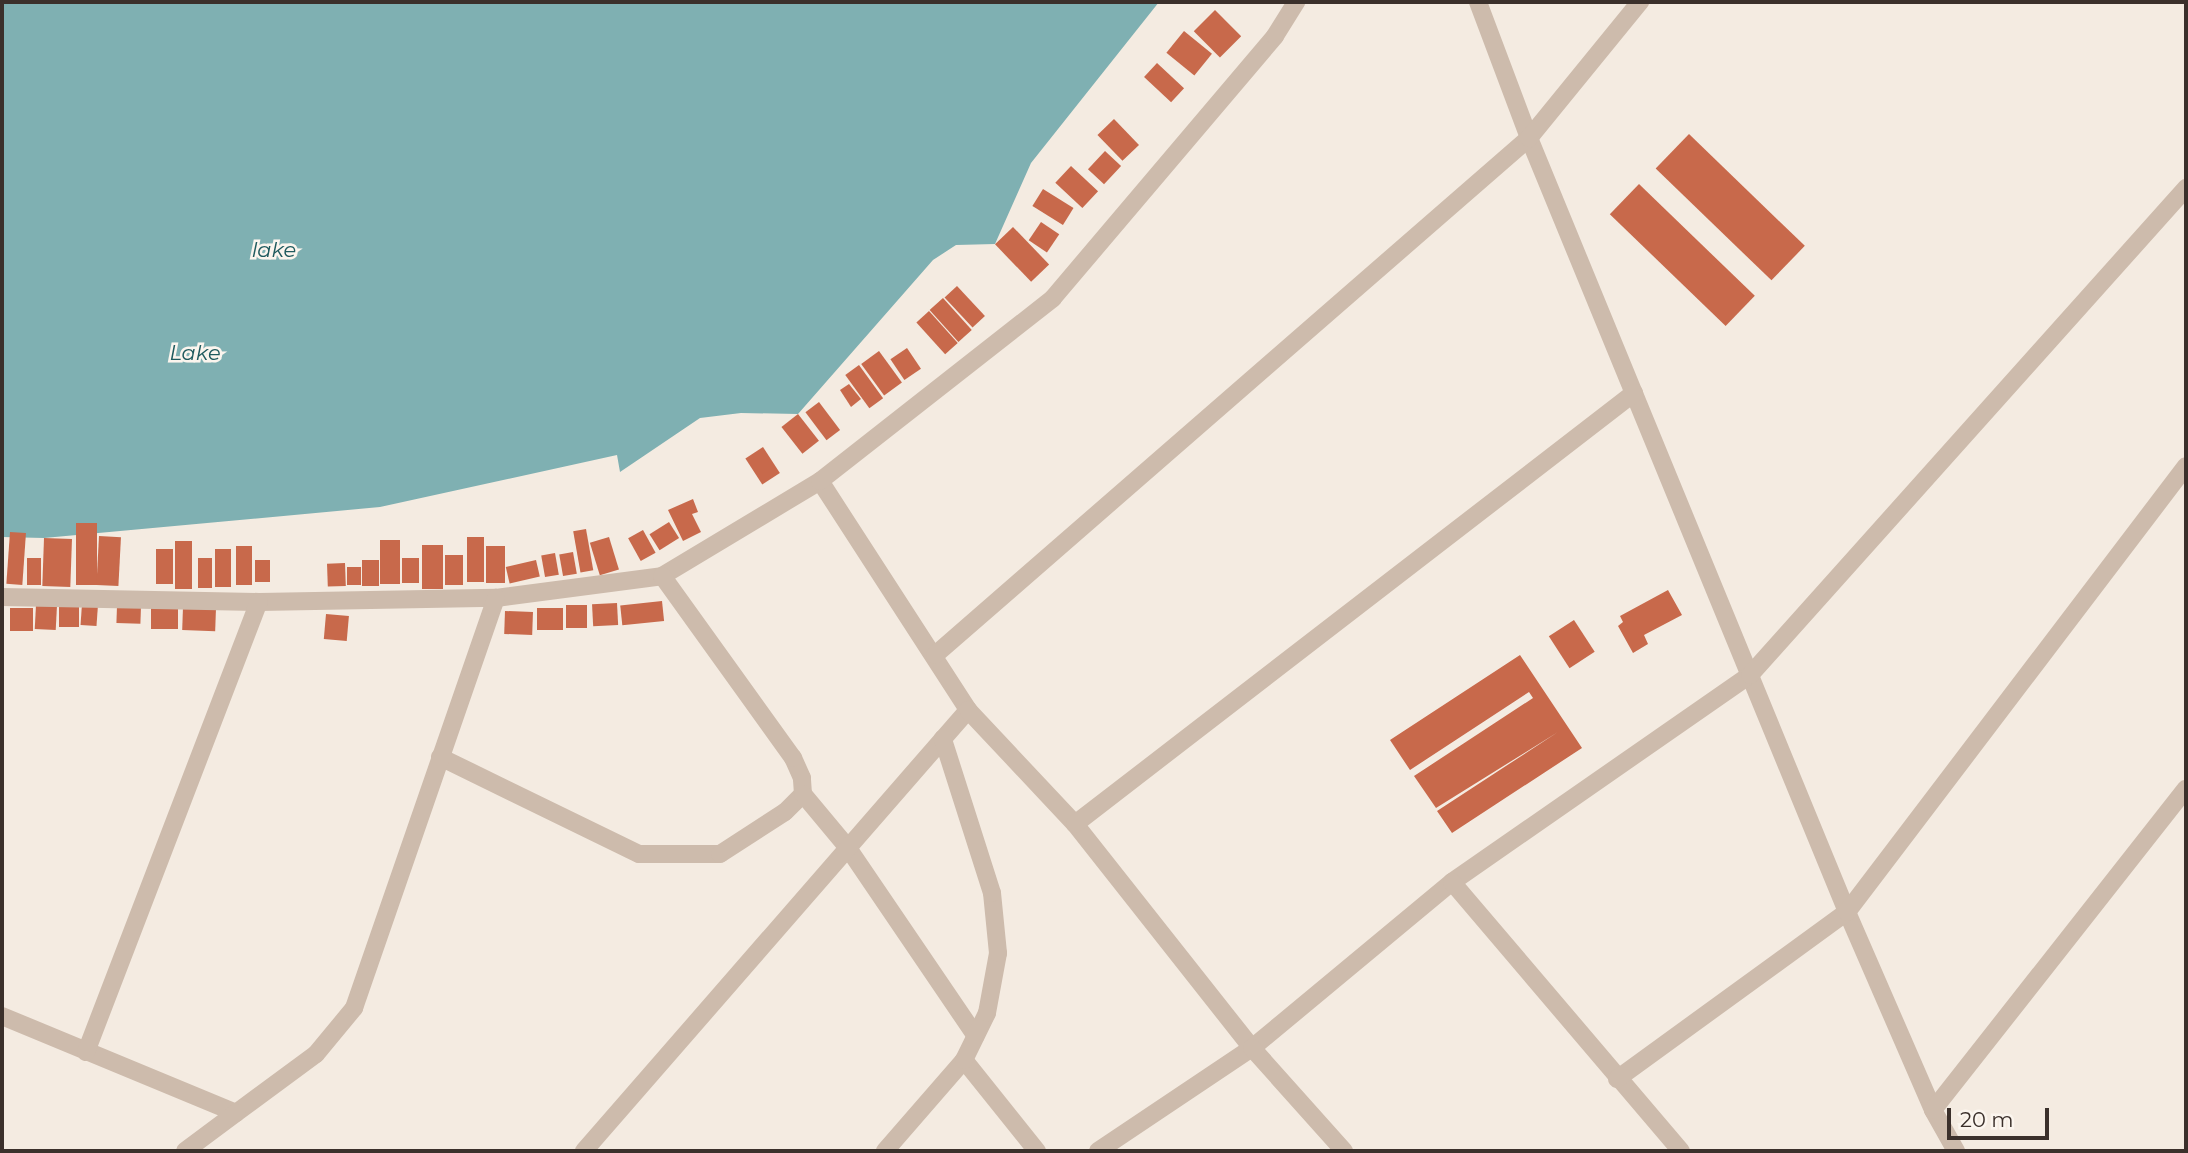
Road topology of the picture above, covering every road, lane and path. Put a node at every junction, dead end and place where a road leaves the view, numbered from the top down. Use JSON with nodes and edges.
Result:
{"nodes":[{"id":1,"x":1296,"y":2,"type":"edge"},
{"id":2,"x":1478,"y":2,"type":"edge"},
{"id":3,"x":1640,"y":2,"type":"edge"},
{"id":4,"x":1529,"y":138,"type":"junction"},
{"id":5,"x":2186,"y":188,"type":"edge"},
{"id":6,"x":1634,"y":393,"type":"junction"},
{"id":7,"x":2186,"y":466,"type":"edge"},
{"id":8,"x":820,"y":481,"type":"junction"},
{"id":9,"x":662,"y":576,"type":"junction"},
{"id":10,"x":2,"y":597,"type":"edge"},
{"id":11,"x":496,"y":598,"type":"junction"},
{"id":12,"x":259,"y":602,"type":"junction"},
{"id":13,"x":935,"y":655,"type":"junction"},
{"id":14,"x":1750,"y":675,"type":"junction"},
{"id":15,"x":968,"y":710,"type":"junction"},
{"id":16,"x":943,"y":739,"type":"junction"},
{"id":17,"x":440,"y":757,"type":"junction"},
{"id":18,"x":2186,"y":789,"type":"edge"},
{"id":19,"x":803,"y":794,"type":"junction"},
{"id":20,"x":1075,"y":824,"type":"junction"},
{"id":21,"x":848,"y":848,"type":"junction"},
{"id":22,"x":1452,"y":882,"type":"junction"},
{"id":23,"x":1847,"y":912,"type":"junction"},
{"id":24,"x":2,"y":1016,"type":"edge"},
{"id":25,"x":976,"y":1036,"type":"junction"},
{"id":26,"x":1252,"y":1048,"type":"junction"},
{"id":27,"x":86,"y":1052,"type":"junction"},
{"id":28,"x":964,"y":1060,"type":"junction"},
{"id":29,"x":1617,"y":1079,"type":"junction"},
{"id":30,"x":1933,"y":1110,"type":"junction"},
{"id":31,"x":236,"y":1113,"type":"junction"},
{"id":32,"x":185,"y":1151,"type":"edge"},
{"id":33,"x":584,"y":1151,"type":"edge"},
{"id":34,"x":885,"y":1151,"type":"edge"},
{"id":35,"x":1037,"y":1151,"type":"edge"},
{"id":36,"x":1098,"y":1151,"type":"edge"},
{"id":37,"x":1344,"y":1151,"type":"edge"},
{"id":38,"x":1681,"y":1151,"type":"edge"},
{"id":39,"x":1956,"y":1151,"type":"edge"}],
"edges":[{"from":1,"to":8,"type":"street"},
{"from":2,"to":4,"type":"street"},
{"from":3,"to":4,"type":"street"},
{"from":4,"to":6,"type":"street"},
{"from":4,"to":13,"type":"street"},
{"from":5,"to":14,"type":"street"},
{"from":6,"to":14,"type":"street"},
{"from":6,"to":20,"type":"street"},
{"from":7,"to":23,"type":"street"},
{"from":8,"to":9,"type":"street"},
{"from":8,"to":13,"type":"street"},
{"from":9,"to":11,"type":"street"},
{"from":9,"to":19,"type":"street"},
{"from":10,"to":12,"type":"street"},
{"from":11,"to":12,"type":"street"},
{"from":11,"to":17,"type":"street"},
{"from":12,"to":27,"type":"street"},
{"from":13,"to":15,"type":"street"},
{"from":14,"to":22,"type":"street"},
{"from":14,"to":23,"type":"street"},
{"from":15,"to":16,"type":"street"},
{"from":15,"to":20,"type":"street"},
{"from":16,"to":21,"type":"street"},
{"from":16,"to":25,"type":"street"},
{"from":17,"to":19,"type":"street"},
{"from":17,"to":31,"type":"street"},
{"from":18,"to":30,"type":"street"},
{"from":19,"to":21,"type":"street"},
{"from":20,"to":26,"type":"street"},
{"from":21,"to":25,"type":"street"},
{"from":21,"to":33,"type":"street"},
{"from":22,"to":26,"type":"street"},
{"from":22,"to":29,"type":"street"},
{"from":23,"to":29,"type":"street"},
{"from":23,"to":30,"type":"street"},
{"from":24,"to":27,"type":"street"},
{"from":25,"to":28,"type":"street"},
{"from":26,"to":36,"type":"street"},
{"from":26,"to":37,"type":"street"},
{"from":27,"to":31,"type":"street"},
{"from":28,"to":34,"type":"street"},
{"from":28,"to":35,"type":"street"},
{"from":29,"to":38,"type":"street"},
{"from":30,"to":39,"type":"street"},
{"from":31,"to":32,"type":"street"}]}
